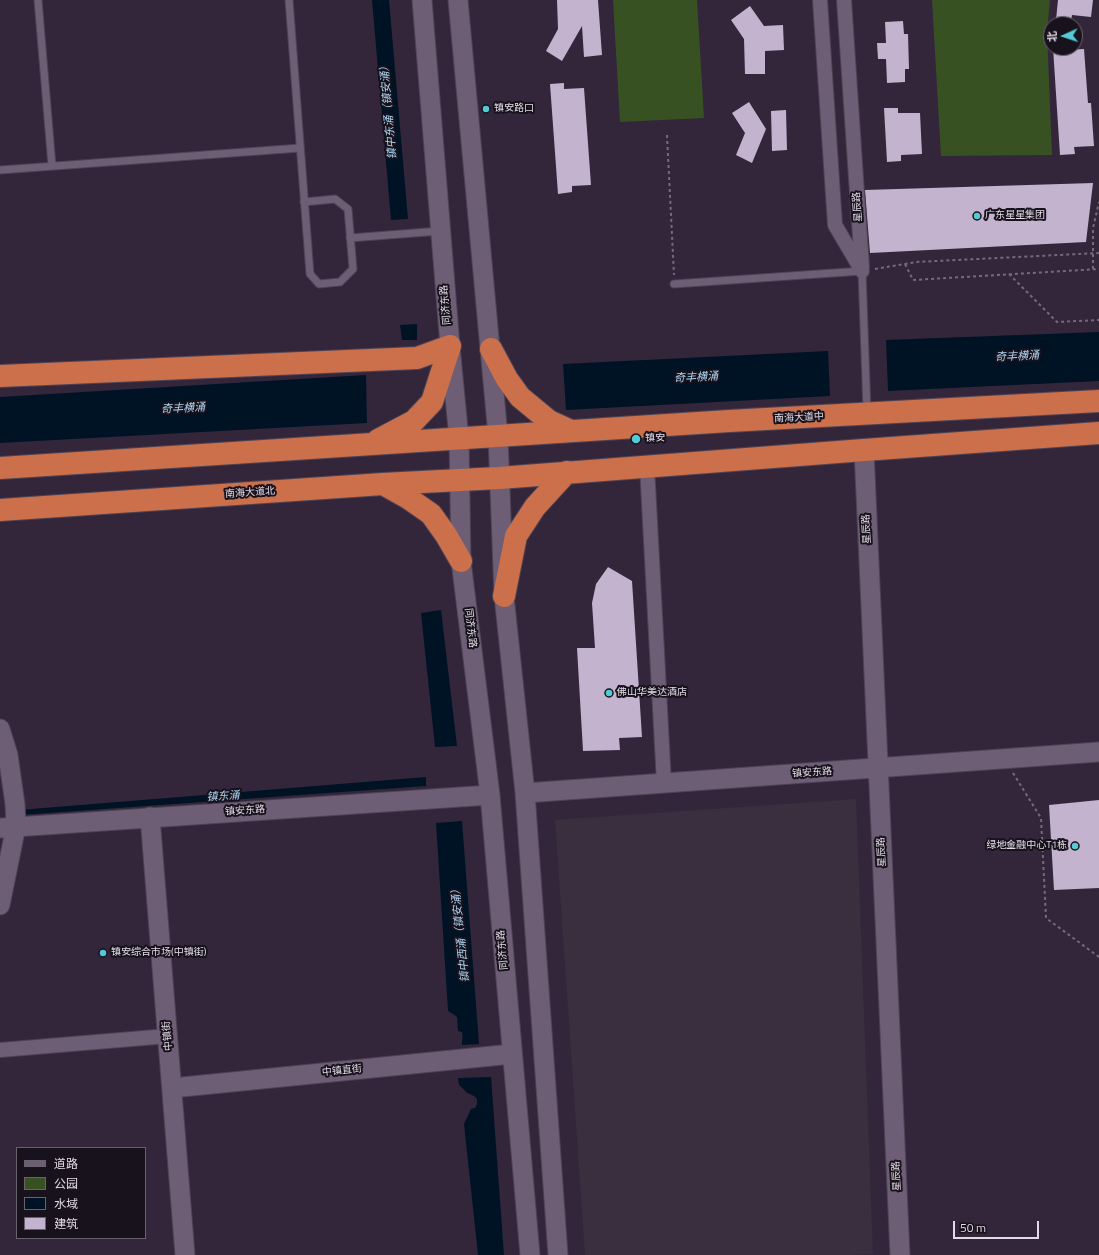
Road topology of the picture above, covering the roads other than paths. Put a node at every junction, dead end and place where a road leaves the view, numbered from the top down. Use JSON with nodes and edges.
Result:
{"nodes":[{"id":1,"x":38,"y":0,"type":"edge"},
{"id":2,"x":289,"y":0,"type":"edge"},
{"id":3,"x":422,"y":0,"type":"edge"},
{"id":4,"x":458,"y":0,"type":"edge"},
{"id":5,"x":820,"y":0,"type":"edge"},
{"id":6,"x":844,"y":0,"type":"edge"},
{"id":7,"x":300,"y":148,"type":"junction"},
{"id":8,"x":52,"y":166,"type":"junction"},
{"id":9,"x":0,"y":170,"type":"edge"},
{"id":10,"x":304,"y":202,"type":"junction"},
{"id":11,"x":440,"y":231,"type":"junction"},
{"id":12,"x":350,"y":238,"type":"junction"},
{"id":13,"x":862,"y":271,"type":"junction"},
{"id":14,"x":674,"y":284,"type":"road end"},
{"id":15,"x":450,"y":346,"type":"junction"},
{"id":16,"x":491,"y":349,"type":"junction"},
{"id":17,"x":0,"y":376,"type":"edge"},
{"id":18,"x":1099,"y":401,"type":"edge"},
{"id":19,"x":867,"y":414,"type":"junction"},
{"id":20,"x":573,"y":431,"type":"junction"},
{"id":21,"x":1097,"y":431,"type":"edge"},
{"id":22,"x":498,"y":436,"type":"junction"},
{"id":23,"x":459,"y":439,"type":"junction"},
{"id":24,"x":370,"y":444,"type":"junction"},
{"id":25,"x":864,"y":450,"type":"junction"},
{"id":26,"x":647,"y":466,"type":"junction"},
{"id":27,"x":0,"y":468,"type":"edge"},
{"id":28,"x":567,"y":472,"type":"junction"},
{"id":29,"x":499,"y":478,"type":"junction"},
{"id":30,"x":459,"y":480,"type":"junction"},
{"id":31,"x":383,"y":484,"type":"junction"},
{"id":32,"x":0,"y":510,"type":"edge"},
{"id":33,"x":461,"y":561,"type":"junction"},
{"id":34,"x":504,"y":596,"type":"junction"},
{"id":35,"x":0,"y":729,"type":"edge"},
{"id":36,"x":1099,"y":752,"type":"edge"},
{"id":37,"x":878,"y":768,"type":"junction"},
{"id":38,"x":664,"y":783,"type":"junction"},
{"id":39,"x":525,"y":793,"type":"junction"},
{"id":40,"x":490,"y":794,"type":"junction"},
{"id":41,"x":150,"y":817,"type":"junction"},
{"id":42,"x":8,"y":827,"type":"edge"},
{"id":43,"x":0,"y":905,"type":"edge"},
{"id":44,"x":168,"y":1036,"type":"junction"},
{"id":45,"x":0,"y":1050,"type":"edge"},
{"id":46,"x":512,"y":1054,"type":"junction"},
{"id":47,"x":172,"y":1088,"type":"junction"},
{"id":48,"x":186,"y":1255,"type":"edge"},
{"id":49,"x":530,"y":1255,"type":"edge"},
{"id":50,"x":558,"y":1255,"type":"edge"},
{"id":51,"x":900,"y":1255,"type":"edge"}],
"edges":[{"from":1,"to":8,"type":"lane"},
{"from":2,"to":7,"type":"lane"},
{"from":3,"to":11,"type":"street","name":"同济东路"},
{"from":4,"to":16,"type":"street"},
{"from":5,"to":13,"type":"street"},
{"from":6,"to":13,"type":"street","name":"星辰路"},
{"from":7,"to":8,"type":"lane"},
{"from":7,"to":10,"type":"lane"},
{"from":8,"to":9,"type":"lane"},
{"from":10,"to":12,"type":"lane"},
{"from":10,"to":12,"type":"lane"},
{"from":11,"to":12,"type":"lane"},
{"from":11,"to":15,"type":"street","name":"同济东路"},
{"from":13,"to":14,"type":"lane"},
{"from":13,"to":19,"type":"lane","name":"星辰路"},
{"from":15,"to":17,"type":"highway"},
{"from":15,"to":23,"type":"street","name":"同济东路"},
{"from":15,"to":24,"type":"highway"},
{"from":16,"to":20,"type":"highway"},
{"from":16,"to":22,"type":"street"},
{"from":18,"to":19,"type":"highway","name":"南海大道中"},
{"from":19,"to":20,"type":"highway","name":"南海大道中"},
{"from":20,"to":22,"type":"highway","name":"南海大道中"},
{"from":21,"to":25,"type":"highway"},
{"from":22,"to":23,"type":"highway"},
{"from":22,"to":29,"type":"street"},
{"from":23,"to":24,"type":"highway"},
{"from":23,"to":30,"type":"street","name":"同济东路"},
{"from":24,"to":27,"type":"highway"},
{"from":25,"to":26,"type":"highway"},
{"from":25,"to":37,"type":"street","name":"星辰路"},
{"from":26,"to":28,"type":"highway"},
{"from":26,"to":38,"type":"street"},
{"from":28,"to":29,"type":"highway"},
{"from":28,"to":34,"type":"highway"},
{"from":29,"to":30,"type":"highway","name":"南海大道北"},
{"from":29,"to":34,"type":"street"},
{"from":30,"to":31,"type":"highway","name":"南海大道北"},
{"from":30,"to":33,"type":"street","name":"同济东路"},
{"from":31,"to":32,"type":"highway","name":"南海大道北"},
{"from":31,"to":33,"type":"highway"},
{"from":33,"to":40,"type":"street","name":"同济东路"},
{"from":34,"to":39,"type":"street"},
{"from":35,"to":42,"type":"street"},
{"from":36,"to":37,"type":"street","name":"镇安东路"},
{"from":37,"to":38,"type":"street","name":"镇安东路"},
{"from":37,"to":51,"type":"street","name":"星辰路"},
{"from":38,"to":39,"type":"street","name":"镇安东路"},
{"from":39,"to":50,"type":"street"},
{"from":40,"to":41,"type":"street","name":"镇安东路"},
{"from":40,"to":46,"type":"street","name":"同济东路"},
{"from":41,"to":42,"type":"street","name":"镇安东路"},
{"from":41,"to":44,"type":"street","name":"中镇街"},
{"from":42,"to":43,"type":"street"},
{"from":44,"to":45,"type":"street"},
{"from":44,"to":47,"type":"street","name":"中镇街"},
{"from":46,"to":47,"type":"street","name":"中镇直街"},
{"from":46,"to":49,"type":"street","name":"同济东路"},
{"from":47,"to":48,"type":"street","name":"中镇街"}]}
